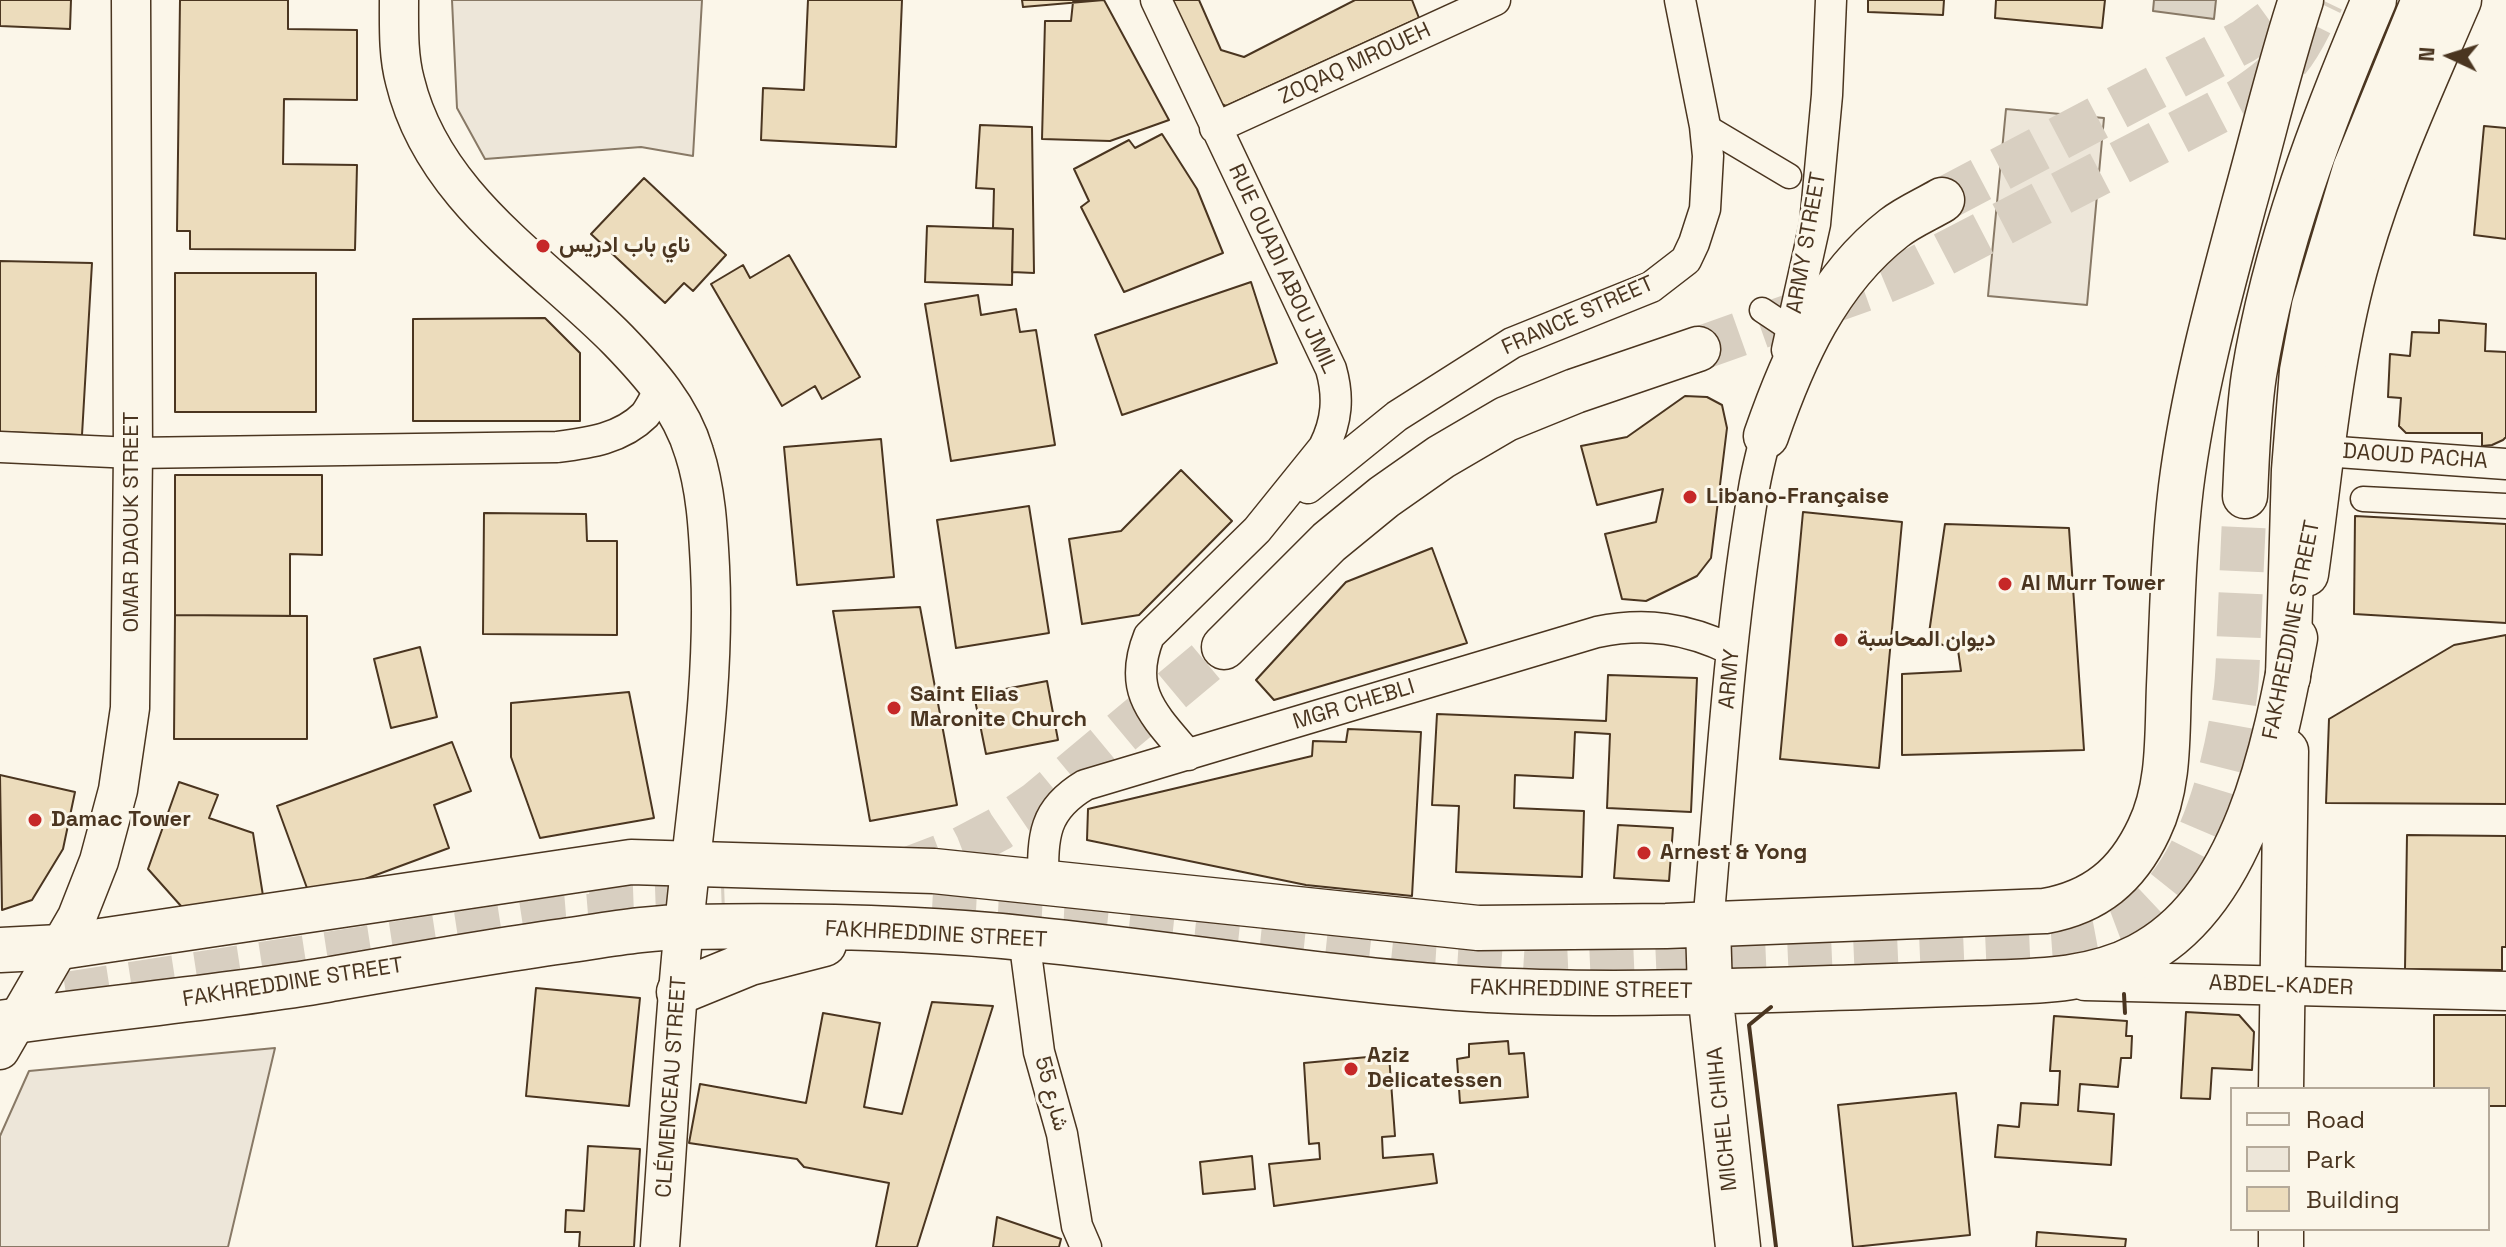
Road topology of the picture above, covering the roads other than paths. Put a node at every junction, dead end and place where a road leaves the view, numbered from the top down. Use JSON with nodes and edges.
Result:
{"nodes":[{"id":1,"x":131,"y":0,"type":"edge"},
{"id":2,"x":399,"y":0,"type":"edge"},
{"id":3,"x":1156,"y":0,"type":"edge"},
{"id":4,"x":1495,"y":0,"type":"edge"},
{"id":5,"x":1680,"y":0,"type":"edge"},
{"id":6,"x":1831,"y":0,"type":"edge"},
{"id":7,"x":2301,"y":0,"type":"edge"},
{"id":8,"x":2374,"y":0,"type":"edge"},
{"id":9,"x":2424,"y":0,"type":"edge"},
{"id":10,"x":2459,"y":0,"type":"edge"},
{"id":11,"x":1705,"y":126,"type":"junction"},
{"id":12,"x":1215,"y":128,"type":"junction"},
{"id":13,"x":1789,"y":176,"type":"dead end"},
{"id":14,"x":1942,"y":200,"type":"tunnel mouth"},
{"id":15,"x":1762,"y":310,"type":"dead end"},
{"id":16,"x":1792,"y":330,"type":"junction"},
{"id":17,"x":1698,"y":349,"type":"tunnel mouth"},
{"id":18,"x":661,"y":387,"type":"junction"},
{"id":19,"x":1766,"y":436,"type":"junction"},
{"id":20,"x":0,"y":447,"type":"edge"},
{"id":21,"x":2324,"y":451,"type":"junction"},
{"id":22,"x":133,"y":453,"type":"junction"},
{"id":23,"x":2496,"y":463,"type":"edge"},
{"id":24,"x":2245,"y":496,"type":"tunnel mouth"},
{"id":25,"x":2363,"y":499,"type":"dead end"},
{"id":26,"x":2502,"y":505,"type":"edge"},
{"id":27,"x":1257,"y":530,"type":"junction"},
{"id":28,"x":1224,"y":647,"type":"tunnel mouth"},
{"id":29,"x":1732,"y":650,"type":"junction"},
{"id":30,"x":2288,"y":677,"type":"junction"},
{"id":31,"x":1188,"y":755,"type":"junction"},
{"id":32,"x":691,"y":862,"type":"junction"},
{"id":33,"x":1043,"y":881,"type":"junction"},
{"id":34,"x":1708,"y":925,"type":"junction"},
{"id":35,"x":684,"y":926,"type":"junction"},
{"id":36,"x":883,"y":929,"type":"junction"},
{"id":37,"x":1024,"y":938,"type":"junction"},
{"id":38,"x":60,"y":947,"type":"junction"},
{"id":39,"x":0,"y":950,"type":"edge"},
{"id":40,"x":2056,"y":981,"type":"junction"},
{"id":41,"x":2282,"y":986,"type":"junction"},
{"id":42,"x":2506,"y":991,"type":"edge"},
{"id":43,"x":679,"y":992,"type":"junction"},
{"id":44,"x":1710,"y":992,"type":"junction"},
{"id":45,"x":5,"y":1031,"type":"edge"},
{"id":46,"x":2281,"y":1087,"type":"edge"},
{"id":47,"x":660,"y":1247,"type":"edge"},
{"id":48,"x":1086,"y":1247,"type":"edge"},
{"id":49,"x":1738,"y":1247,"type":"edge"}],
"edges":[{"from":1,"to":22,"type":"street","name":"OMAR DAOUK STREET"},
{"from":2,"to":18,"type":"street","name":"CLÉMENCEAU STREET"},
{"from":3,"to":12,"type":"street","name":"RUE OUADI ABOU JMIL"},
{"from":4,"to":12,"type":"street","name":"ZOQAQ MROUEH"},
{"from":5,"to":11,"type":"street","name":"FRANCE STREET"},
{"from":6,"to":16,"type":"street","name":"ARMY STREET"},
{"from":7,"to":34,"type":"main road"},
{"from":8,"to":24,"type":"main road"},
{"from":9,"to":30,"type":"main road"},
{"from":10,"to":21,"type":"main road","name":"FAKHREDDINE STREET"},
{"from":11,"to":13,"type":"street"},
{"from":11,"to":27,"type":"street","name":"FRANCE STREET"},
{"from":12,"to":27,"type":"street","name":"RUE OUADI ABOU JMIL"},
{"from":14,"to":19,"type":"main road"},
{"from":15,"to":16,"type":"street"},
{"from":16,"to":19,"type":"street","name":"ARMY STREET"},
{"from":17,"to":28,"type":"main road"},
{"from":18,"to":22,"type":"street"},
{"from":18,"to":32,"type":"street","name":"CLÉMENCEAU STREET"},
{"from":19,"to":29,"type":"street","name":"ARMY"},
{"from":20,"to":22,"type":"street"},
{"from":21,"to":23,"type":"street","name":"DAOUD PACHA"},
{"from":21,"to":30,"type":"main road","name":"FAKHREDDINE STREET"},
{"from":22,"to":38,"type":"street","name":"OMAR DAOUK STREET"},
{"from":23,"to":26,"type":"street"},
{"from":25,"to":26,"type":"street"},
{"from":27,"to":31,"type":"street","name":"RUE OUADI ABOU JMIL"},
{"from":29,"to":31,"type":"street","name":"MGR CHEBLI"},
{"from":29,"to":34,"type":"street","name":"ARMY"},
{"from":30,"to":40,"type":"main road","name":"FAKHREDDINE STREET"},
{"from":30,"to":41,"type":"main road"},
{"from":31,"to":33,"type":"street","name":"MGR CHEBLI"},
{"from":32,"to":33,"type":"main road"},
{"from":32,"to":35,"type":"street","name":"CLÉMENCEAU STREET"},
{"from":32,"to":38,"type":"main road"},
{"from":33,"to":34,"type":"main road"},
{"from":34,"to":44,"type":"main road","name":"MICHEL CHIHA"},
{"from":35,"to":36,"type":"main road","name":"FAKHREDDINE STREET"},
{"from":35,"to":43,"type":"street","name":"CLÉMENCEAU STREET"},
{"from":35,"to":45,"type":"main road","name":"FAKHREDDINE STREET"},
{"from":36,"to":37,"type":"main road","name":"FAKHREDDINE STREET"},
{"from":36,"to":43,"type":"main road"},
{"from":37,"to":44,"type":"main road","name":"FAKHREDDINE STREET"},
{"from":37,"to":48,"type":"street","name":"شارع 55"},
{"from":38,"to":39,"type":"main road"},
{"from":38,"to":45,"type":"street","name":"OMAR DAOUK STREET"},
{"from":40,"to":41,"type":"street","name":"ABDEL-KADER"},
{"from":40,"to":44,"type":"main road","name":"FAKHREDDINE STREET"},
{"from":41,"to":42,"type":"street","name":"ABDEL-KADER"},
{"from":41,"to":46,"type":"main road"},
{"from":43,"to":47,"type":"street","name":"CLÉMENCEAU STREET"},
{"from":44,"to":49,"type":"main road","name":"MICHEL CHIHA"}]}
